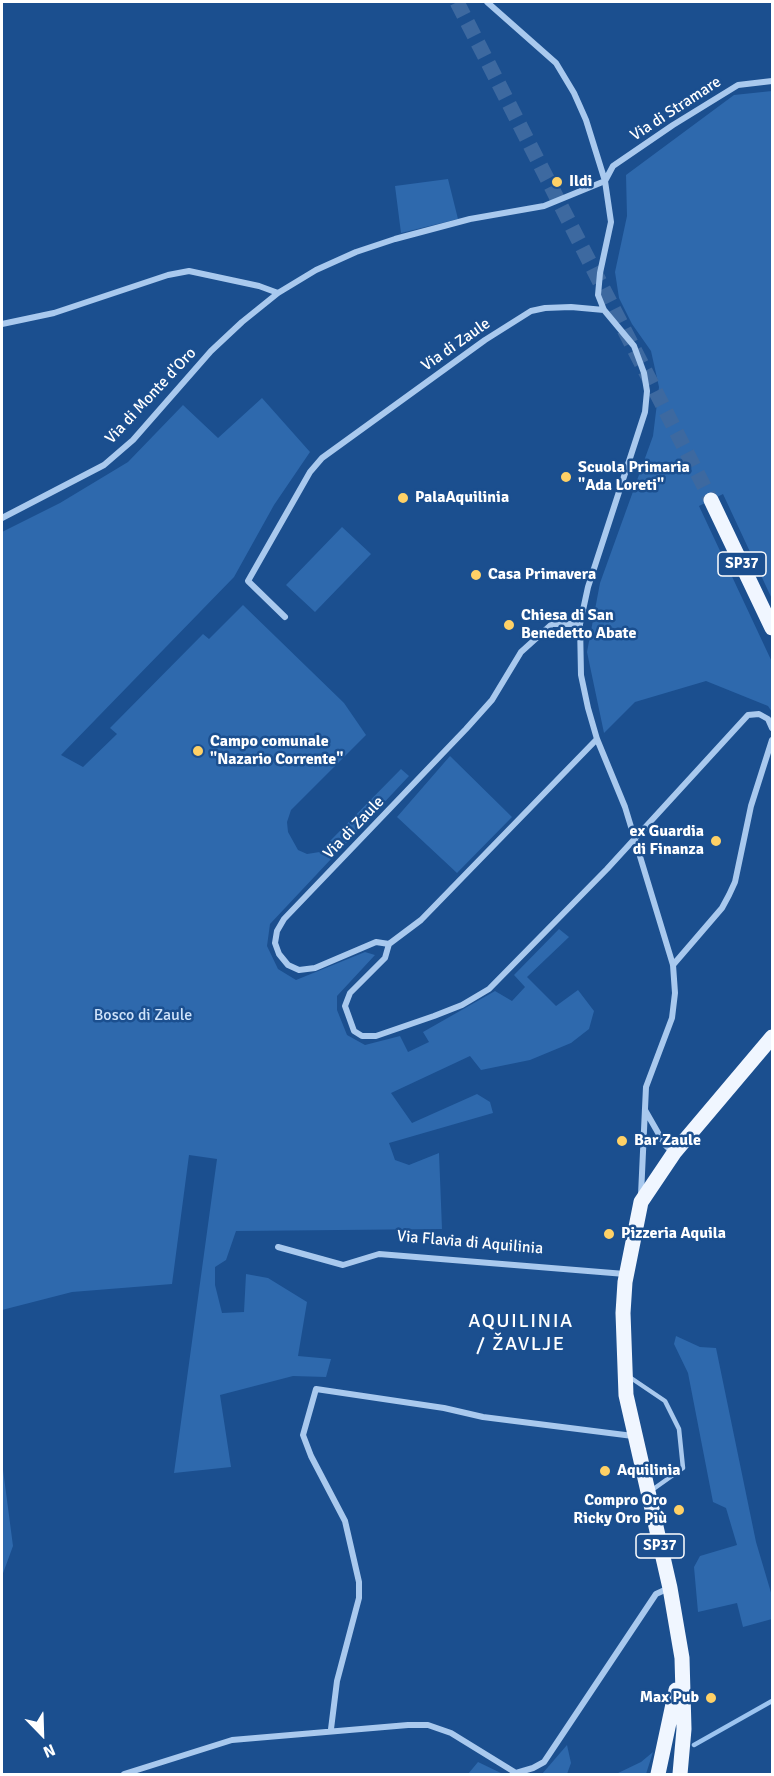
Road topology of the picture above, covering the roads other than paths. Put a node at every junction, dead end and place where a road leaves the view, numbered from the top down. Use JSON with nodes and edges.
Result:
{"nodes":[{"id":1,"x":487,"y":2,"type":"edge"},
{"id":2,"x":772,"y":81,"type":"edge"},
{"id":3,"x":605,"y":181,"type":"junction"},
{"id":4,"x":278,"y":293,"type":"junction"},
{"id":5,"x":604,"y":310,"type":"junction"},
{"id":6,"x":2,"y":324,"type":"edge"},
{"id":7,"x":711,"y":500,"type":"tunnel mouth"},
{"id":8,"x":2,"y":518,"type":"edge"},
{"id":9,"x":285,"y":617,"type":"dead end"},
{"id":10,"x":580,"y":624,"type":"junction"},
{"id":11,"x":772,"y":628,"type":"edge"},
{"id":12,"x":772,"y":728,"type":"edge"},
{"id":13,"x":597,"y":739,"type":"junction"},
{"id":14,"x":772,"y":740,"type":"edge"},
{"id":15,"x":634,"y":837,"type":"junction"},
{"id":16,"x":389,"y":944,"type":"junction"},
{"id":17,"x":673,"y":965,"type":"junction"},
{"id":18,"x":772,"y":1037,"type":"edge"},
{"id":19,"x":645,"y":1109,"type":"junction"},
{"id":20,"x":674,"y":1153,"type":"junction"},
{"id":21,"x":641,"y":1202,"type":"junction"},
{"id":22,"x":278,"y":1247,"type":"dead end"},
{"id":23,"x":626,"y":1274,"type":"junction"},
{"id":24,"x":624,"y":1375,"type":"junction"},
{"id":25,"x":633,"y":1436,"type":"junction"},
{"id":26,"x":647,"y":1493,"type":"junction"},
{"id":27,"x":670,"y":1588,"type":"junction"},
{"id":28,"x":682,"y":1658,"type":"junction"},
{"id":29,"x":331,"y":1729,"type":"junction"},
{"id":30,"x":124,"y":1774,"type":"edge"},
{"id":31,"x":658,"y":1774,"type":"edge"},
{"id":32,"x":680,"y":1774,"type":"edge"}],
"edges":[{"from":1,"to":3,"type":"street"},
{"from":2,"to":3,"type":"street","name":"Via di Stramare"},
{"from":3,"to":4,"type":"street","name":"Via di Monte d'Oro"},
{"from":3,"to":5,"type":"street"},
{"from":4,"to":6,"type":"street"},
{"from":4,"to":8,"type":"street","name":"Via di Monte d'Oro"},
{"from":5,"to":9,"type":"street","name":"Via di Zaule"},
{"from":5,"to":10,"type":"street"},
{"from":7,"to":11,"type":"main road","number":"SP37"},
{"from":10,"to":13,"type":"street"},
{"from":10,"to":16,"type":"street","name":"Via di Zaule"},
{"from":12,"to":15,"type":"street","name":"Via di Zaule"},
{"from":13,"to":15,"type":"street"},
{"from":13,"to":16,"type":"street","name":"Via di Zaule"},
{"from":14,"to":17,"type":"street"},
{"from":15,"to":16,"type":"street","name":"Via di Zaule"},
{"from":15,"to":17,"type":"street"},
{"from":17,"to":19,"type":"street"},
{"from":18,"to":20,"type":"main road","number":"SP37"},
{"from":19,"to":20,"type":"street"},
{"from":19,"to":21,"type":"street"},
{"from":20,"to":21,"type":"main road","number":"SP37"},
{"from":21,"to":23,"type":"main road","number":"SP37"},
{"from":22,"to":23,"type":"street","name":"Via Flavia di Aquilinia"},
{"from":23,"to":24,"type":"main road","number":"SP37"},
{"from":24,"to":25,"type":"main road","number":"SP37"},
{"from":24,"to":26,"type":"lane"},
{"from":25,"to":26,"type":"main road","number":"SP37"},
{"from":25,"to":29,"type":"street"},
{"from":26,"to":27,"type":"main road","number":"SP37"},
{"from":27,"to":28,"type":"main road","number":"SP37"},
{"from":27,"to":29,"type":"street"},
{"from":28,"to":31,"type":"main road","number":"SP37"},
{"from":28,"to":32,"type":"main road","number":"SP37"},
{"from":29,"to":30,"type":"street"}]}
